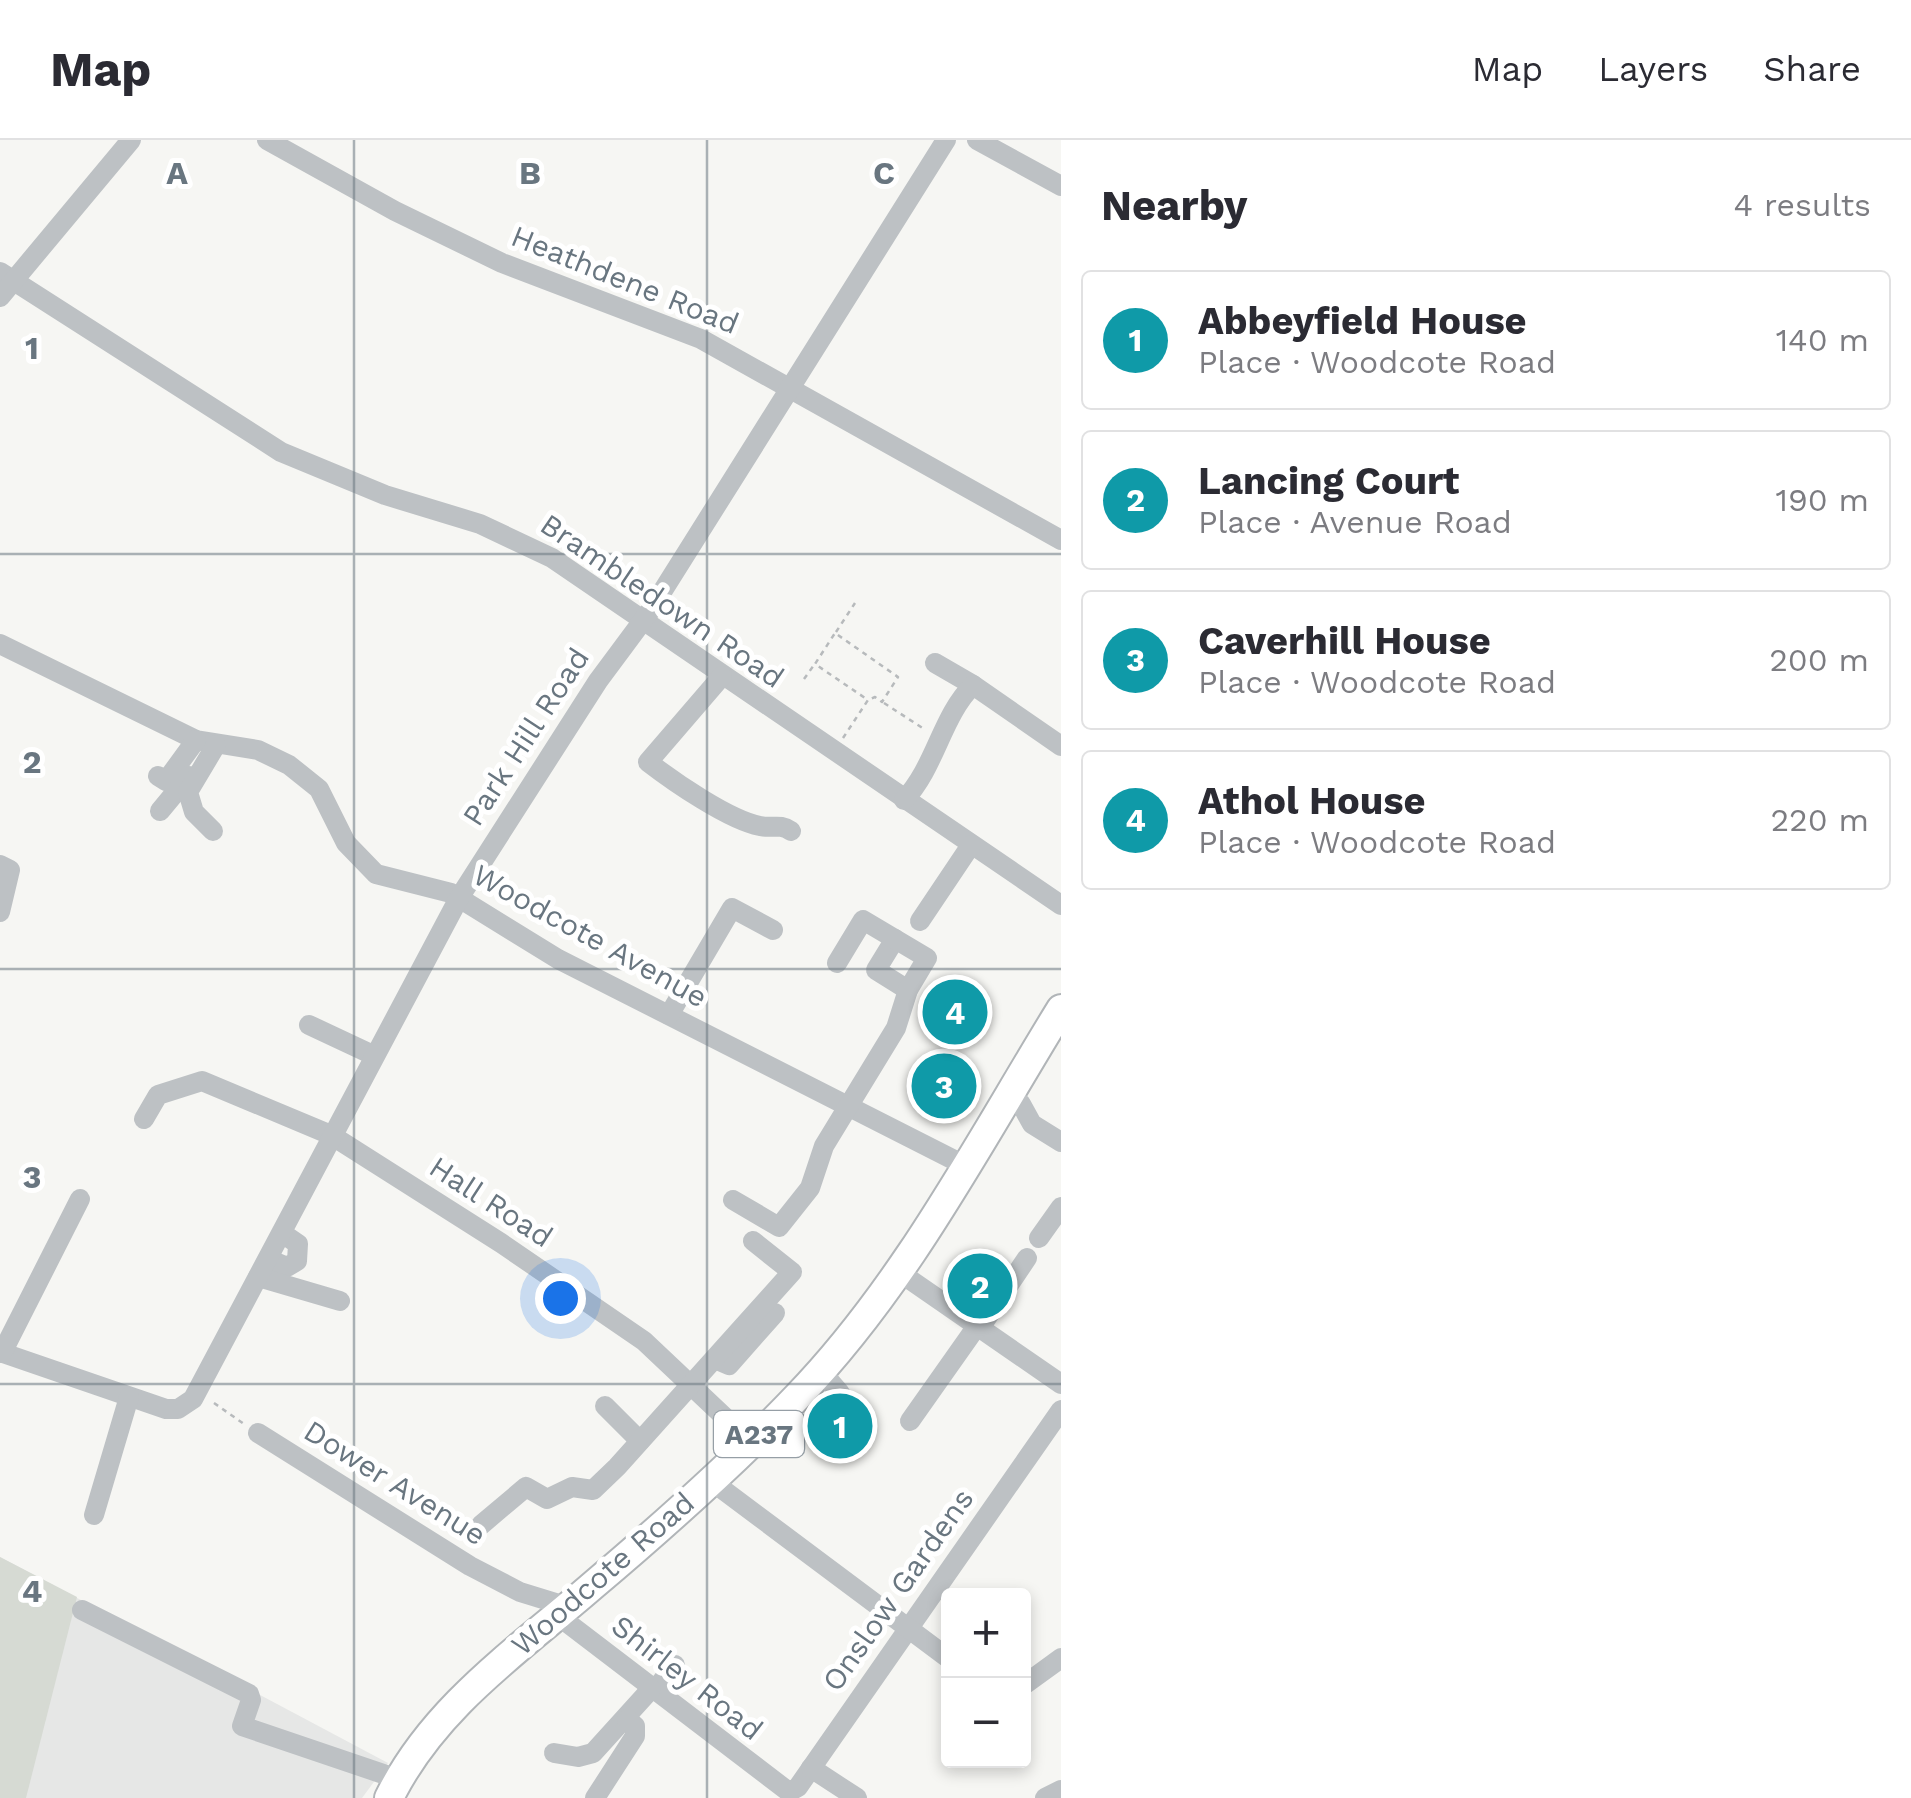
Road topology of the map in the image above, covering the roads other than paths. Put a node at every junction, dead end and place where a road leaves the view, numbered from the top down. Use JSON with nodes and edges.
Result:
{"nodes":[{"id":1,"x":130,"y":140,"type":"edge"},
{"id":2,"x":267,"y":140,"type":"edge"},
{"id":3,"x":946,"y":140,"type":"edge"},
{"id":4,"x":977,"y":140,"type":"edge"},
{"id":5,"x":1061,"y":186,"type":"edge"},
{"id":6,"x":4,"y":283,"type":"edge"},
{"id":7,"x":790,"y":389,"type":"junction"},
{"id":8,"x":1061,"y":540,"type":"edge"},
{"id":9,"x":642,"y":620,"type":"junction"},
{"id":10,"x":0,"y":644,"type":"edge"},
{"id":11,"x":935,"y":663,"type":"dead end"},
{"id":12,"x":722,"y":676,"type":"junction"},
{"id":13,"x":973,"y":685,"type":"junction"},
{"id":14,"x":1058,"y":737,"type":"edge"},
{"id":15,"x":207,"y":743,"type":"junction"},
{"id":16,"x":158,"y":776,"type":"dead end"},
{"id":17,"x":904,"y":800,"type":"junction"},
{"id":18,"x":160,"y":811,"type":"dead end"},
{"id":19,"x":791,"y":830,"type":"dead end"},
{"id":20,"x":213,"y":831,"type":"dead end"},
{"id":21,"x":971,"y":844,"type":"junction"},
{"id":22,"x":0,"y":865,"type":"edge"},
{"id":23,"x":458,"y":898,"type":"junction"},
{"id":24,"x":1061,"y":905,"type":"edge"},
{"id":25,"x":0,"y":912,"type":"edge"},
{"id":26,"x":920,"y":921,"type":"dead end"},
{"id":27,"x":772,"y":930,"type":"dead end"},
{"id":28,"x":895,"y":939,"type":"junction"},
{"id":29,"x":837,"y":963,"type":"dead end"},
{"id":30,"x":908,"y":990,"type":"junction"},
{"id":31,"x":1061,"y":1009,"type":"edge"},
{"id":32,"x":669,"y":1014,"type":"junction"},
{"id":33,"x":310,"y":1025,"type":"dead end"},
{"id":34,"x":373,"y":1055,"type":"junction"},
{"id":35,"x":1007,"y":1095,"type":"junction"},
{"id":36,"x":848,"y":1109,"type":"junction"},
{"id":37,"x":144,"y":1119,"type":"dead end"},
{"id":38,"x":331,"y":1135,"type":"junction"},
{"id":39,"x":1061,"y":1142,"type":"edge"},
{"id":40,"x":964,"y":1165,"type":"junction"},
{"id":41,"x":80,"y":1199,"type":"dead end"},
{"id":42,"x":734,"y":1200,"type":"dead end"},
{"id":43,"x":1061,"y":1207,"type":"edge"},
{"id":44,"x":1040,"y":1238,"type":"dead end"},
{"id":45,"x":753,"y":1242,"type":"dead end"},
{"id":46,"x":1026,"y":1258,"type":"dead end"},
{"id":47,"x":263,"y":1268,"type":"junction"},
{"id":48,"x":899,"y":1272,"type":"junction"},
{"id":49,"x":340,"y":1301,"type":"dead end"},
{"id":50,"x":775,"y":1313,"type":"dead end"},
{"id":51,"x":979,"y":1328,"type":"junction"},
{"id":52,"x":1,"y":1352,"type":"edge"},
{"id":53,"x":715,"y":1359,"type":"junction"},
{"id":54,"x":821,"y":1372,"type":"junction"},
{"id":55,"x":1061,"y":1384,"type":"edge"},
{"id":56,"x":694,"y":1386,"type":"junction"},
{"id":57,"x":130,"y":1396,"type":"junction"},
{"id":58,"x":605,"y":1406,"type":"dead end"},
{"id":59,"x":1061,"y":1410,"type":"edge"},
{"id":60,"x":910,"y":1422,"type":"dead end"},
{"id":61,"x":805,"y":1432,"type":"dead end"},
{"id":62,"x":258,"y":1433,"type":"road end"},
{"id":63,"x":640,"y":1440,"type":"junction"},
{"id":64,"x":751,"y":1442,"type":"junction"},
{"id":65,"x":710,"y":1480,"type":"junction"},
{"id":66,"x":94,"y":1516,"type":"dead end"},
{"id":67,"x":481,"y":1525,"type":"dead end"},
{"id":68,"x":82,"y":1610,"type":"dead end"},
{"id":69,"x":559,"y":1615,"type":"junction"},
{"id":70,"x":908,"y":1628,"type":"junction"},
{"id":71,"x":941,"y":1653,"type":"edge"},
{"id":72,"x":1061,"y":1658,"type":"edge"},
{"id":73,"x":675,"y":1665,"type":"dead end"},
{"id":74,"x":1031,"y":1680,"type":"edge"},
{"id":75,"x":652,"y":1690,"type":"junction"},
{"id":76,"x":627,"y":1718,"type":"junction"},
{"id":77,"x":554,"y":1754,"type":"dead end"},
{"id":78,"x":811,"y":1768,"type":"junction"},
{"id":79,"x":393,"y":1789,"type":"edge"},
{"id":80,"x":1061,"y":1790,"type":"edge"},
{"id":81,"x":785,"y":1793,"type":"edge"},
{"id":82,"x":595,"y":1798,"type":"edge"},
{"id":83,"x":857,"y":1798,"type":"edge"},
{"id":84,"x":1045,"y":1798,"type":"edge"}],
"edges":[{"from":1,"to":6,"type":"street"},
{"from":2,"to":7,"type":"street","name":"Heathdene Road"},
{"from":3,"to":7,"type":"street","name":"Park Hill Road"},
{"from":4,"to":5,"type":"street"},
{"from":6,"to":9,"type":"street","name":"Brambledown Road"},
{"from":7,"to":8,"type":"street","name":"Heathdene Road"},
{"from":7,"to":9,"type":"street","name":"Park Hill Road"},
{"from":9,"to":12,"type":"street","name":"Brambledown Road"},
{"from":9,"to":23,"type":"street","name":"Park Hill Road"},
{"from":10,"to":15,"type":"street","name":"Woodcote Avenue"},
{"from":11,"to":13,"type":"street"},
{"from":12,"to":17,"type":"street","name":"Brambledown Road"},
{"from":12,"to":19,"type":"street"},
{"from":13,"to":14,"type":"street"},
{"from":13,"to":17,"type":"street"},
{"from":15,"to":16,"type":"street"},
{"from":15,"to":18,"type":"street"},
{"from":15,"to":20,"type":"street"},
{"from":15,"to":23,"type":"street","name":"Woodcote Avenue"},
{"from":17,"to":21,"type":"street","name":"Brambledown Road"},
{"from":21,"to":24,"type":"street","name":"Brambledown Road"},
{"from":21,"to":26,"type":"street"},
{"from":22,"to":25,"type":"street"},
{"from":23,"to":32,"type":"street","name":"Woodcote Avenue"},
{"from":23,"to":34,"type":"street","name":"Park Hill Road"},
{"from":27,"to":32,"type":"street"},
{"from":28,"to":29,"type":"street"},
{"from":28,"to":30,"type":"street"},
{"from":28,"to":30,"type":"street"},
{"from":30,"to":36,"type":"street"},
{"from":31,"to":35,"type":"main road","name":"Woodcote Road","number":"A237"},
{"from":32,"to":36,"type":"street","name":"Woodcote Avenue"},
{"from":33,"to":34,"type":"street"},
{"from":34,"to":38,"type":"street","name":"Park Hill Road"},
{"from":35,"to":39,"type":"street"},
{"from":35,"to":40,"type":"main road","name":"Woodcote Road","number":"A237"},
{"from":36,"to":40,"type":"street","name":"Woodcote Avenue"},
{"from":36,"to":42,"type":"street"},
{"from":37,"to":38,"type":"street","name":"Hall Road"},
{"from":38,"to":47,"type":"street","name":"Park Hill Road"},
{"from":38,"to":56,"type":"street","name":"Hall Road"},
{"from":40,"to":48,"type":"main road","name":"Woodcote Road","number":"A237"},
{"from":41,"to":52,"type":"street"},
{"from":43,"to":44,"type":"street"},
{"from":45,"to":53,"type":"street"},
{"from":46,"to":51,"type":"street"},
{"from":47,"to":49,"type":"street"},
{"from":47,"to":57,"type":"street","name":"Park Hill Road"},
{"from":48,"to":51,"type":"street"},
{"from":48,"to":54,"type":"main road","name":"Woodcote Road","number":"A237"},
{"from":50,"to":53,"type":"street"},
{"from":51,"to":55,"type":"street"},
{"from":51,"to":60,"type":"street"},
{"from":52,"to":57,"type":"street"},
{"from":53,"to":56,"type":"street"},
{"from":54,"to":61,"type":"street"},
{"from":54,"to":64,"type":"main road","name":"Woodcote Road","number":"A237"},
{"from":56,"to":63,"type":"street"},
{"from":56,"to":64,"type":"street","name":"Hall Road"},
{"from":57,"to":66,"type":"street"},
{"from":58,"to":63,"type":"street"},
{"from":59,"to":70,"type":"street","name":"Onslow Gardens"},
{"from":62,"to":69,"type":"street","name":"Dower Avenue"},
{"from":63,"to":67,"type":"street"},
{"from":64,"to":65,"type":"main road","name":"Woodcote Road","number":"A237"},
{"from":65,"to":69,"type":"main road","name":"Woodcote Road","number":"A237"},
{"from":65,"to":70,"type":"street"},
{"from":68,"to":79,"type":"street"},
{"from":69,"to":75,"type":"street","name":"Shirley Road"},
{"from":69,"to":79,"type":"main road","name":"Woodcote Road","number":"A237"},
{"from":70,"to":71,"type":"street"},
{"from":70,"to":78,"type":"street","name":"Onslow Gardens"},
{"from":72,"to":74,"type":"street"},
{"from":73,"to":75,"type":"street"},
{"from":75,"to":76,"type":"street"},
{"from":75,"to":81,"type":"street","name":"Shirley Road"},
{"from":76,"to":77,"type":"street"},
{"from":76,"to":82,"type":"street"},
{"from":78,"to":81,"type":"street","name":"Onslow Gardens"},
{"from":78,"to":83,"type":"street"},
{"from":80,"to":84,"type":"street"}]}
